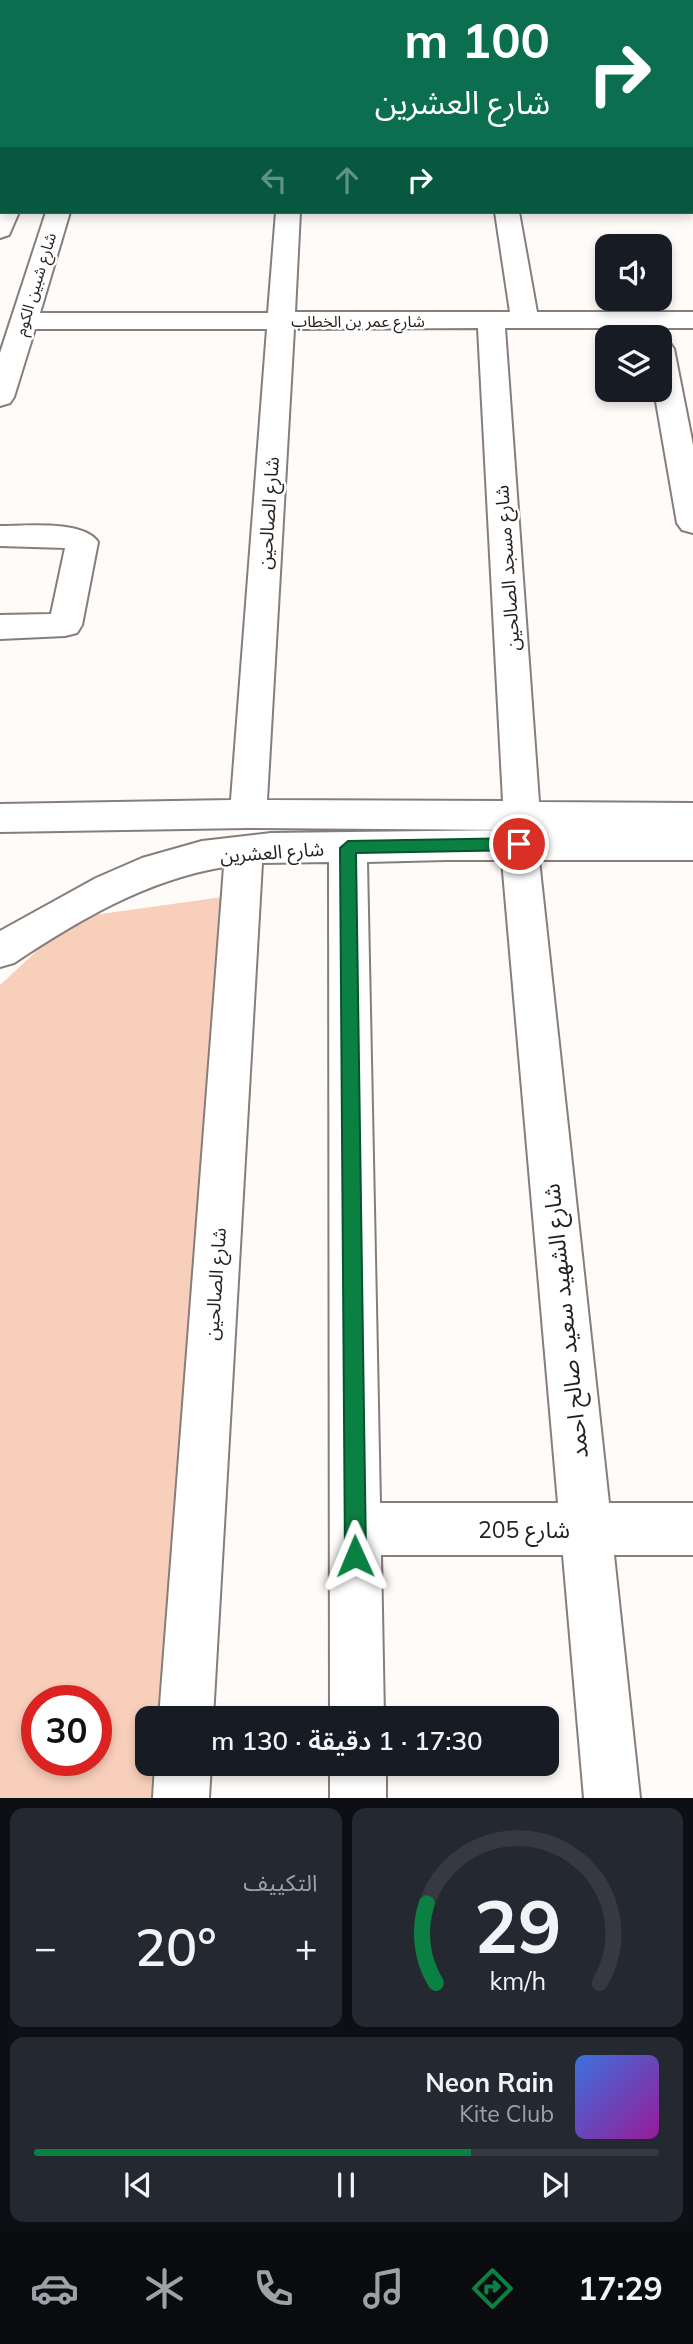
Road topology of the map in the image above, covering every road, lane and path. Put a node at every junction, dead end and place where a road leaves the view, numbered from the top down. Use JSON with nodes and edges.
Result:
{"nodes":[{"id":1,"x":57,"y":214,"type":"edge"},
{"id":2,"x":288,"y":214,"type":"edge"},
{"id":3,"x":507,"y":214,"type":"edge"},
{"id":4,"x":491,"y":320,"type":"junction"},
{"id":5,"x":525,"y":320,"type":"junction"},
{"id":6,"x":693,"y":320,"type":"edge"},
{"id":7,"x":23,"y":321,"type":"junction"},
{"id":8,"x":280,"y":321,"type":"junction"},
{"id":9,"x":598,"y":325,"type":"edge"},
{"id":10,"x":672,"y":325,"type":"edge"},
{"id":11,"x":0,"y":397,"type":"edge"},
{"id":12,"x":670,"y":402,"type":"edge"},
{"id":13,"x":693,"y":523,"type":"edge"},
{"id":14,"x":0,"y":536,"type":"edge"},
{"id":15,"x":0,"y":626,"type":"edge"},
{"id":16,"x":693,"y":817,"type":"edge"},
{"id":17,"x":0,"y":818,"type":"edge"},
{"id":18,"x":520,"y":830,"type":"junction"},
{"id":19,"x":246,"y":832,"type":"junction"},
{"id":20,"x":693,"y":845,"type":"edge"},
{"id":21,"x":348,"y":848,"type":"junction"},
{"id":22,"x":0,"y":951,"type":"edge"},
{"id":23,"x":355,"y":1529,"type":"junction"},
{"id":24,"x":586,"y":1529,"type":"junction"},
{"id":25,"x":693,"y":1529,"type":"edge"},
{"id":26,"x":187,"y":1706,"type":"edge"},
{"id":27,"x":357,"y":1706,"type":"edge"},
{"id":28,"x":182,"y":1776,"type":"edge"},
{"id":29,"x":358,"y":1776,"type":"edge"},
{"id":30,"x":181,"y":1798,"type":"edge"},
{"id":31,"x":358,"y":1798,"type":"edge"},
{"id":32,"x":612,"y":1798,"type":"edge"}],
"edges":[{"from":1,"to":7,"type":"street","name":"شارع شبين الكوم"},
{"from":2,"to":8,"type":"street","name":"شارع الصالحين"},
{"from":3,"to":5,"type":"street"},
{"from":4,"to":5,"type":"street","name":"شارع عمر بن الخطاب"},
{"from":4,"to":8,"type":"street","name":"شارع عمر بن الخطاب"},
{"from":4,"to":18,"type":"street","name":"شارع مسجد الصالحين"},
{"from":5,"to":9,"type":"street","name":"شارع عمر بن الخطاب"},
{"from":6,"to":10,"type":"street","name":"شارع عمر بن الخطاب"},
{"from":7,"to":8,"type":"street","name":"شارع عمر بن الخطاب"},
{"from":7,"to":11,"type":"street","name":"شارع شبين الكوم"},
{"from":8,"to":19,"type":"street","name":"شارع الصالحين"},
{"from":12,"to":13,"type":"street"},
{"from":14,"to":15,"type":"street"},
{"from":16,"to":18,"type":"street","name":"شارع العشرين"},
{"from":17,"to":19,"type":"street","name":"شارع العشرين"},
{"from":18,"to":19,"type":"street","name":"شارع العشرين"},
{"from":18,"to":20,"type":"street","name":"شارع العشرين"},
{"from":18,"to":21,"type":"street","name":"شارع العشرين"},
{"from":18,"to":24,"type":"street","name":"شارع الشهيد سعيد صالح احمد"},
{"from":19,"to":21,"type":"street","name":"شارع العشرين"},
{"from":19,"to":22,"type":"street","name":"شارع العشرين"},
{"from":19,"to":26,"type":"street","name":"شارع الصالحين"},
{"from":21,"to":23,"type":"street"},
{"from":23,"to":24,"type":"street","name":"شارع 205"},
{"from":23,"to":27,"type":"street"},
{"from":24,"to":25,"type":"street","name":"شارع 205"},
{"from":24,"to":32,"type":"street","name":"شارع الشهيد سعيد صالح احمد"},
{"from":28,"to":30,"type":"street"},
{"from":29,"to":31,"type":"street"}]}
